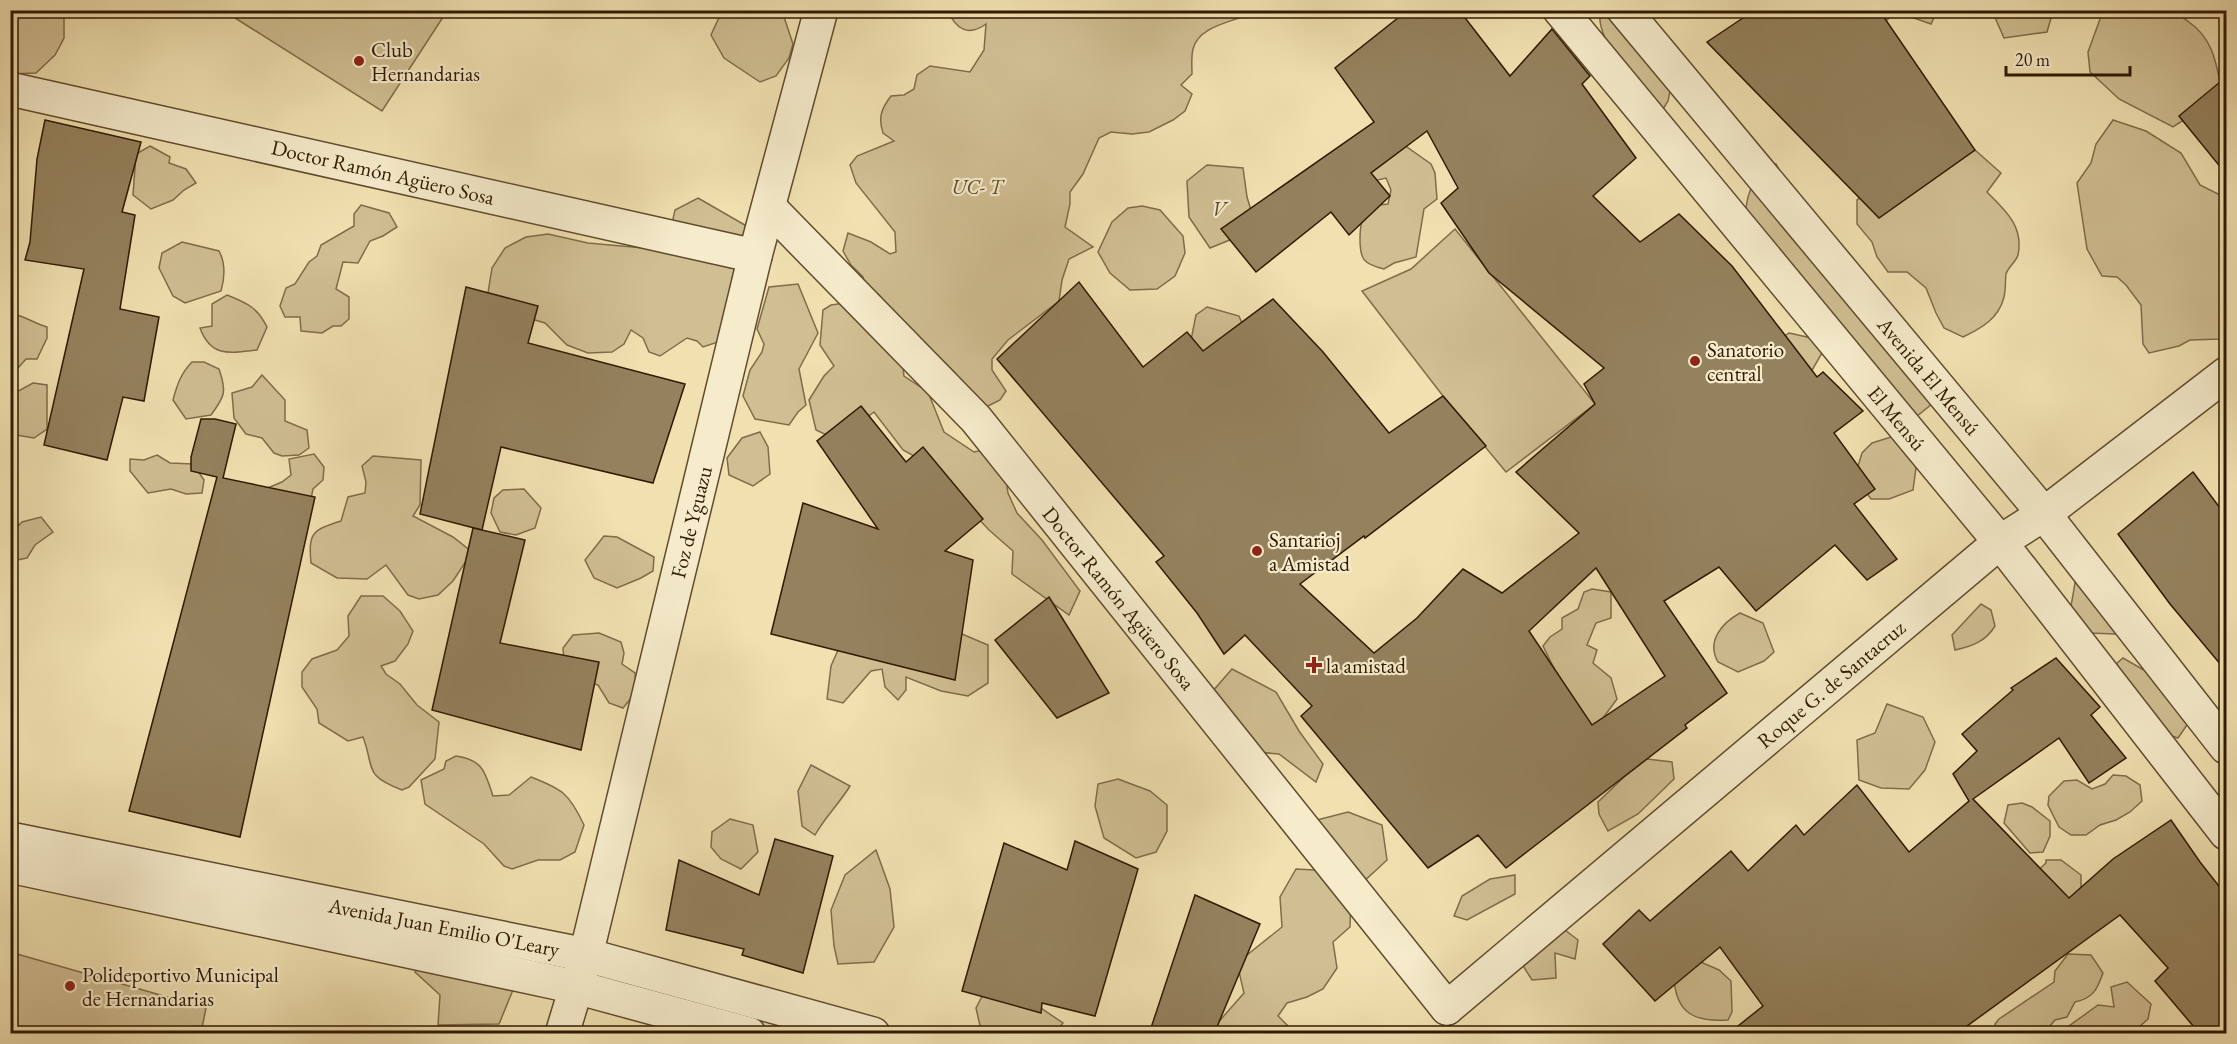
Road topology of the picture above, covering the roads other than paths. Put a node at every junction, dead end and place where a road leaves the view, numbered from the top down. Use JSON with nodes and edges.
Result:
{"nodes":[{"id":1,"x":821,"y":10,"type":"edge"},
{"id":2,"x":1560,"y":10,"type":"edge"},
{"id":3,"x":1624,"y":10,"type":"edge"},
{"id":4,"x":10,"y":89,"type":"edge"},
{"id":5,"x":769,"y":207,"type":"junction"},
{"id":6,"x":755,"y":256,"type":"junction"},
{"id":7,"x":2226,"y":374,"type":"edge"},
{"id":8,"x":2044,"y":514,"type":"junction"},
{"id":9,"x":2000,"y":542,"type":"junction"},
{"id":10,"x":2226,"y":747,"type":"edge"},
{"id":11,"x":2226,"y":833,"type":"edge"},
{"id":12,"x":10,"y":839,"type":"edge"},
{"id":13,"x":10,"y":866,"type":"edge"},
{"id":14,"x":586,"y":955,"type":"junction"},
{"id":15,"x":576,"y":987,"type":"junction"},
{"id":16,"x":1443,"y":1021,"type":"edge"},
{"id":17,"x":562,"y":1034,"type":"edge"},
{"id":18,"x":749,"y":1034,"type":"edge"},
{"id":19,"x":873,"y":1034,"type":"edge"}],
"edges":[{"from":1,"to":5,"type":"street","name":"Foz de Yguazu"},
{"from":2,"to":9,"type":"street","name":"El Mensú"},
{"from":3,"to":8,"type":"street","name":"Avenida El Mensú"},
{"from":4,"to":6,"type":"street","name":"Doctor Ramón Agüero Sosa"},
{"from":5,"to":6,"type":"street","name":"Foz de Yguazu"},
{"from":5,"to":16,"type":"street","name":"Doctor Ramón Agüero Sosa"},
{"from":6,"to":14,"type":"street","name":"Foz de Yguazu"},
{"from":7,"to":8,"type":"street","name":"Roque G. de Santacruz"},
{"from":8,"to":9,"type":"street","name":"Roque G. de Santacruz"},
{"from":8,"to":10,"type":"street","name":"Avenida El Mensú"},
{"from":9,"to":11,"type":"street","name":"El Mensú"},
{"from":9,"to":16,"type":"street","name":"Roque G. de Santacruz"},
{"from":12,"to":14,"type":"street","name":"Avenida Juan Emilio O'Leary"},
{"from":13,"to":15,"type":"street","name":"Avenida Juan Emilio O'Leary"},
{"from":14,"to":15,"type":"street","name":"Foz de Yguazu"},
{"from":14,"to":19,"type":"street","name":"Avenida Juan Emilio O'Leary"},
{"from":15,"to":17,"type":"street","name":"Foz de Yguazu"},
{"from":15,"to":18,"type":"street","name":"Avenida Juan Emilio O'Leary"}]}
